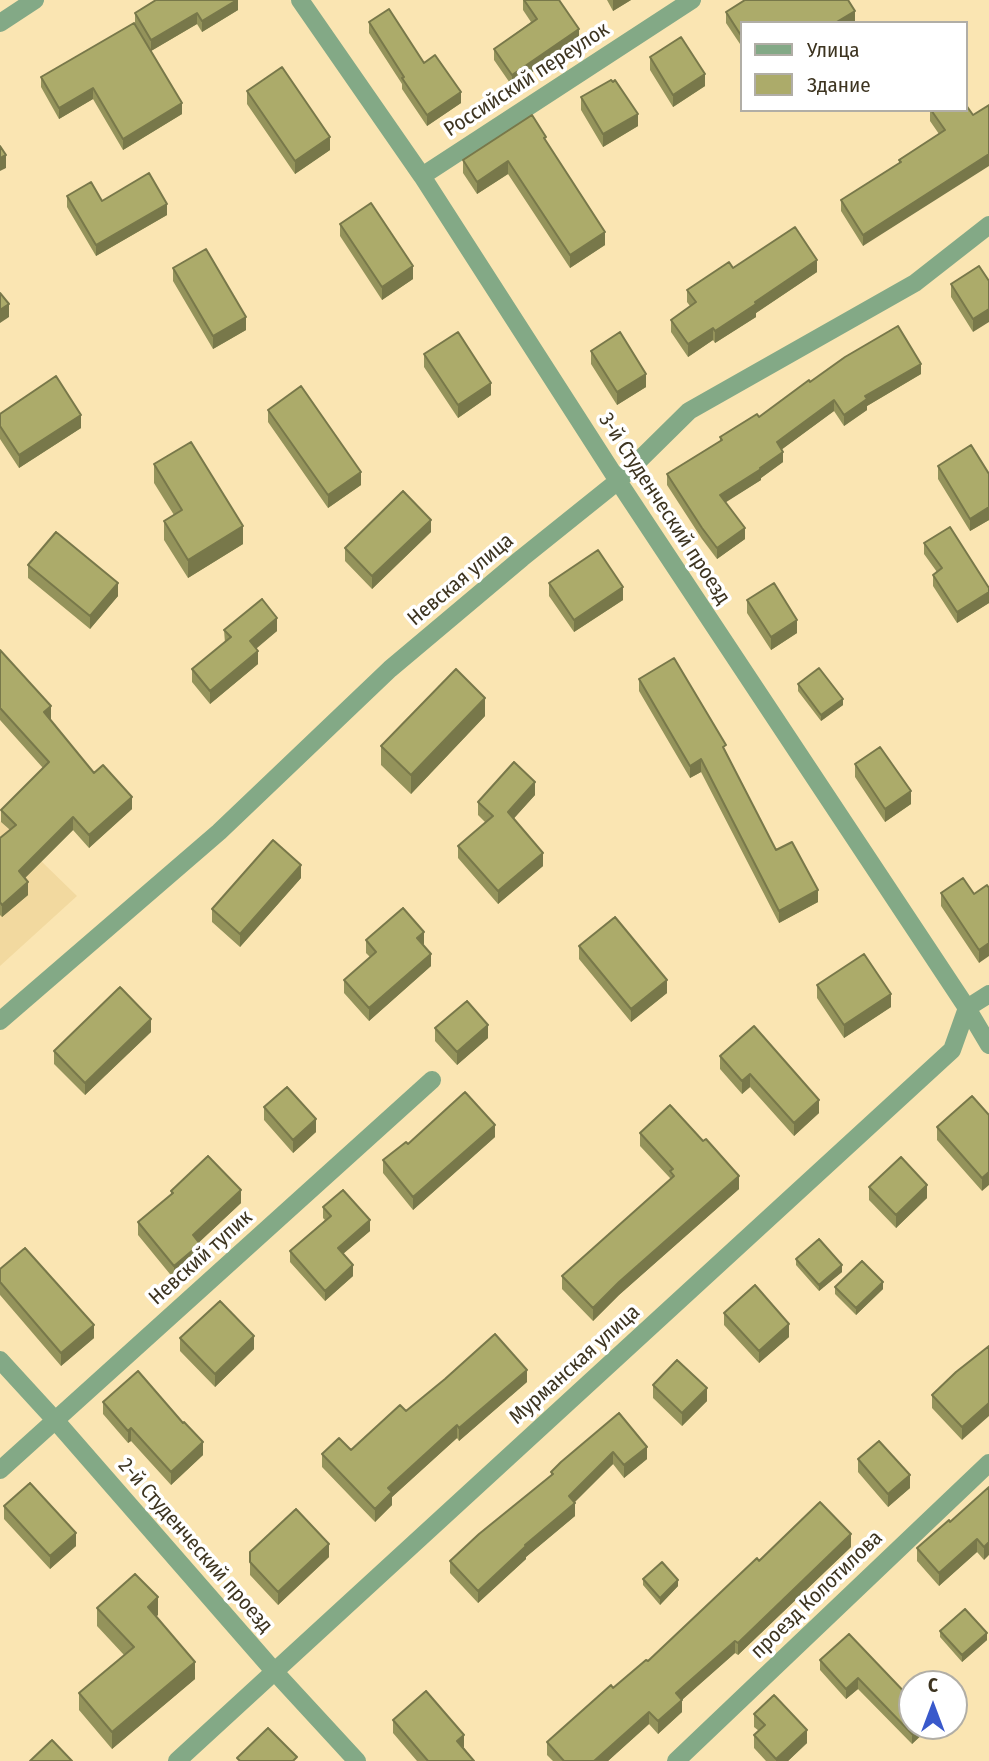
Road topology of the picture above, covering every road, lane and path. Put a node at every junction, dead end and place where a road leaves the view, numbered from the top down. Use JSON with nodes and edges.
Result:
{"nodes":[{"id":1,"x":35,"y":0,"type":"edge"},
{"id":2,"x":300,"y":0,"type":"edge"},
{"id":3,"x":692,"y":0,"type":"edge"},
{"id":4,"x":0,"y":23,"type":"edge"},
{"id":5,"x":422,"y":176,"type":"junction"},
{"id":6,"x":989,"y":226,"type":"edge"},
{"id":7,"x":618,"y":481,"type":"junction"},
{"id":8,"x":989,"y":994,"type":"edge"},
{"id":9,"x":967,"y":1008,"type":"junction"},
{"id":10,"x":0,"y":1021,"type":"edge"},
{"id":11,"x":989,"y":1045,"type":"edge"},
{"id":12,"x":432,"y":1080,"type":"dead end"},
{"id":13,"x":0,"y":1360,"type":"edge"},
{"id":14,"x":55,"y":1420,"type":"junction"},
{"id":15,"x":989,"y":1463,"type":"edge"},
{"id":16,"x":0,"y":1469,"type":"edge"},
{"id":17,"x":274,"y":1671,"type":"junction"},
{"id":18,"x":177,"y":1761,"type":"edge"},
{"id":19,"x":357,"y":1761,"type":"edge"},
{"id":20,"x":676,"y":1761,"type":"edge"}],
"edges":[{"from":1,"to":4,"type":"street"},
{"from":2,"to":5,"type":"street","name":"3-й Студенческий проезд"},
{"from":3,"to":5,"type":"street","name":"Российский переулок"},
{"from":5,"to":7,"type":"street","name":"3-й Студенческий проезд"},
{"from":6,"to":7,"type":"street","name":"Невская улица"},
{"from":7,"to":9,"type":"street","name":"3-й Студенческий проезд"},
{"from":7,"to":10,"type":"street","name":"Невская улица"},
{"from":8,"to":9,"type":"street"},
{"from":9,"to":11,"type":"street","name":"3-й Студенческий проезд"},
{"from":9,"to":17,"type":"street","name":"Мурманская улица"},
{"from":12,"to":14,"type":"street","name":"Невский тупик"},
{"from":13,"to":14,"type":"street","name":"2-й Студенческий проезд"},
{"from":14,"to":16,"type":"street","name":"Невский тупик"},
{"from":14,"to":17,"type":"street","name":"2-й Студенческий проезд"},
{"from":15,"to":20,"type":"street","name":"проезд Колотилова"},
{"from":17,"to":18,"type":"street","name":"Мурманская улица"},
{"from":17,"to":19,"type":"street","name":"2-й Студенческий проезд"}]}
